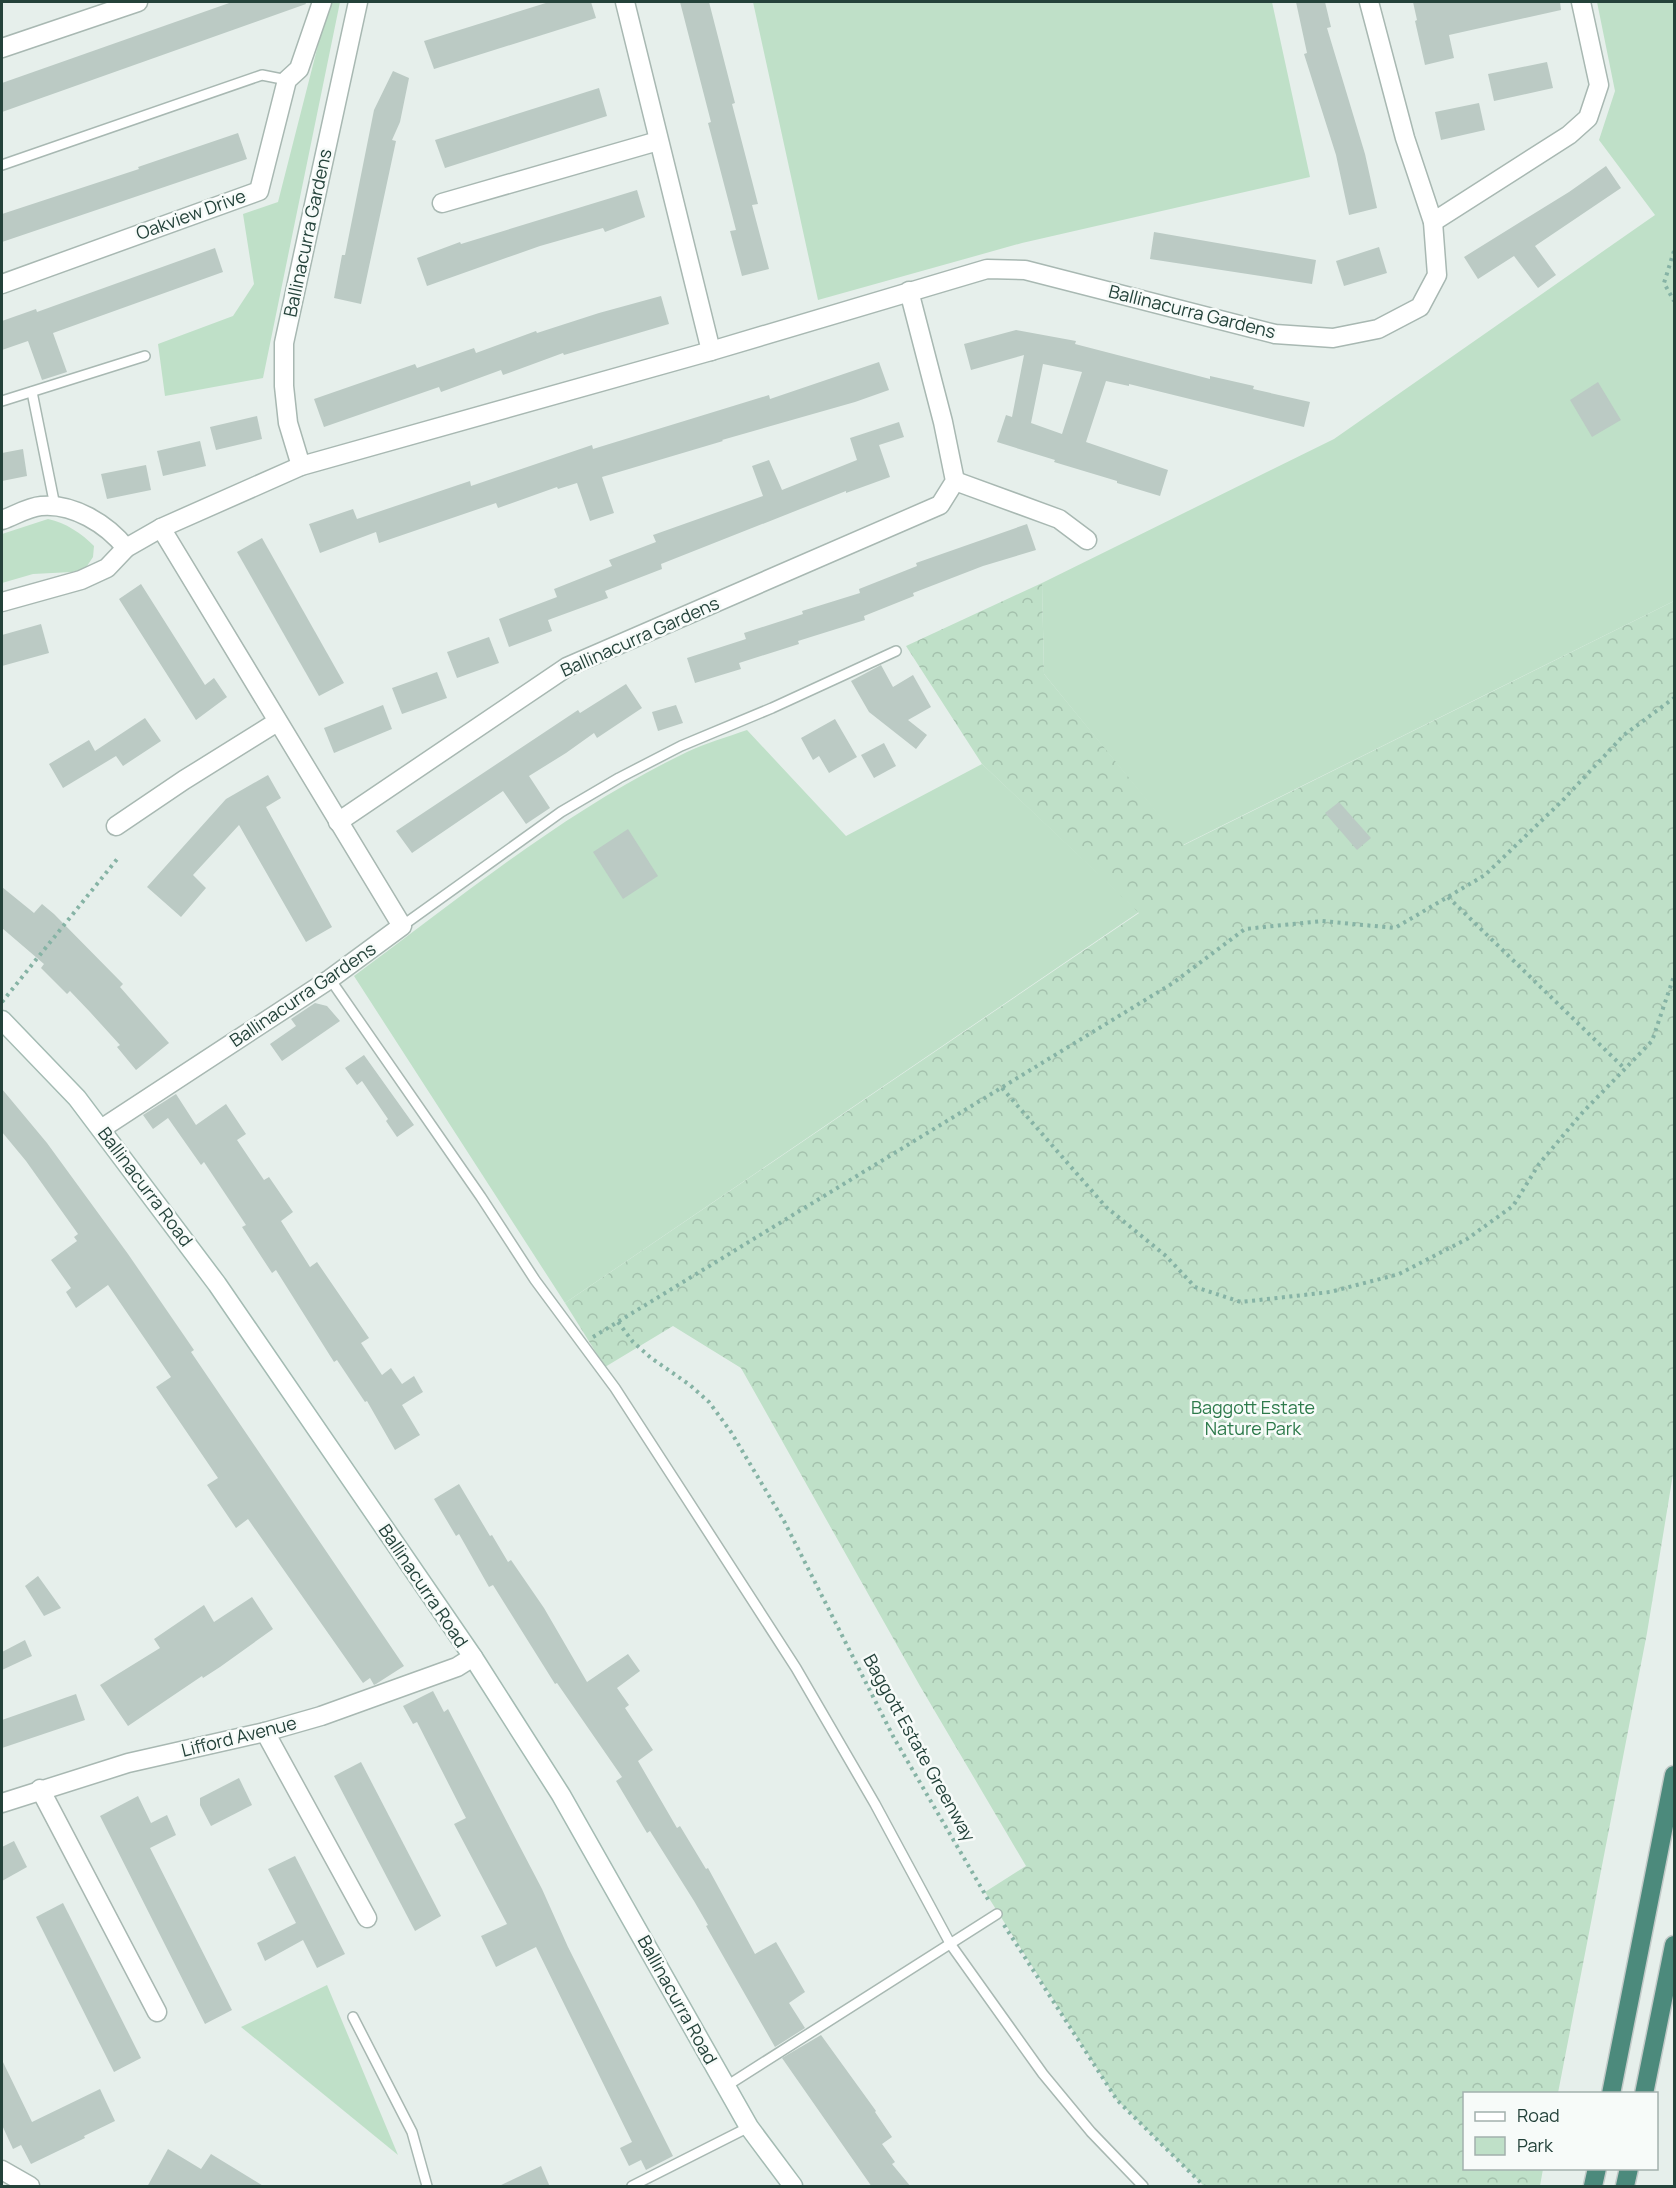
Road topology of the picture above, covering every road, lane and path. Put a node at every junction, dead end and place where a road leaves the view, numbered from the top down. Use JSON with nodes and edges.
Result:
{"nodes":[{"id":1,"x":138,"y":2,"type":"edge"},
{"id":2,"x":322,"y":2,"type":"edge"},
{"id":3,"x":358,"y":2,"type":"edge"},
{"id":4,"x":626,"y":2,"type":"edge"},
{"id":5,"x":1369,"y":2,"type":"edge"},
{"id":6,"x":1581,"y":2,"type":"edge"},
{"id":7,"x":2,"y":48,"type":"edge"},
{"id":8,"x":287,"y":80,"type":"junction"},
{"id":9,"x":658,"y":141,"type":"junction"},
{"id":10,"x":2,"y":165,"type":"edge"},
{"id":11,"x":442,"y":203,"type":"dead end"},
{"id":12,"x":1433,"y":222,"type":"junction"},
{"id":13,"x":1674,"y":251,"type":"edge"},
{"id":14,"x":2,"y":284,"type":"edge"},
{"id":15,"x":909,"y":291,"type":"junction"},
{"id":16,"x":1674,"y":301,"type":"edge"},
{"id":17,"x":711,"y":351,"type":"junction"},
{"id":18,"x":145,"y":356,"type":"dead end"},
{"id":19,"x":32,"y":392,"type":"junction"},
{"id":20,"x":2,"y":401,"type":"edge"},
{"id":21,"x":301,"y":466,"type":"junction"},
{"id":22,"x":955,"y":481,"type":"junction"},
{"id":23,"x":55,"y":506,"type":"junction"},
{"id":24,"x":2,"y":520,"type":"edge"},
{"id":25,"x":161,"y":528,"type":"junction"},
{"id":26,"x":1087,"y":540,"type":"dead end"},
{"id":27,"x":126,"y":548,"type":"junction"},
{"id":28,"x":2,"y":602,"type":"edge"},
{"id":29,"x":896,"y":651,"type":"dead end"},
{"id":30,"x":1674,"y":698,"type":"edge"},
{"id":31,"x":277,"y":722,"type":"junction"},
{"id":32,"x":338,"y":822,"type":"junction"},
{"id":33,"x":116,"y":826,"type":"dead end"},
{"id":34,"x":118,"y":858,"type":"dead end"},
{"id":35,"x":1448,"y":897,"type":"junction"},
{"id":36,"x":402,"y":926,"type":"junction"},
{"id":37,"x":1674,"y":976,"type":"edge"},
{"id":38,"x":330,"y":979,"type":"junction"},
{"id":39,"x":2,"y":1002,"type":"edge"},
{"id":40,"x":2,"y":1020,"type":"edge"},
{"id":41,"x":1625,"y":1069,"type":"junction"},
{"id":42,"x":1002,"y":1088,"type":"junction"},
{"id":43,"x":101,"y":1129,"type":"junction"},
{"id":44,"x":618,"y":1322,"type":"junction"},
{"id":45,"x":582,"y":1344,"type":"junction"},
{"id":46,"x":472,"y":1657,"type":"junction"},
{"id":47,"x":265,"y":1732,"type":"junction"},
{"id":48,"x":1674,"y":1775,"type":"edge"},
{"id":49,"x":40,"y":1790,"type":"junction"},
{"id":50,"x":2,"y":1803,"type":"edge"},
{"id":51,"x":997,"y":1914,"type":"junction"},
{"id":52,"x":367,"y":1918,"type":"dead end"},
{"id":53,"x":951,"y":1944,"type":"junction"},
{"id":54,"x":1674,"y":1944,"type":"edge"},
{"id":55,"x":157,"y":2012,"type":"dead end"},
{"id":56,"x":352,"y":2017,"type":"dead end"},
{"id":57,"x":725,"y":2087,"type":"junction"},
{"id":58,"x":1611,"y":2092,"type":"edge"},
{"id":59,"x":1644,"y":2092,"type":"edge"},
{"id":60,"x":749,"y":2127,"type":"junction"},
{"id":61,"x":2,"y":2170,"type":"edge"},
{"id":62,"x":1597,"y":2170,"type":"edge"},
{"id":63,"x":1629,"y":2170,"type":"edge"},
{"id":64,"x":30,"y":2187,"type":"edge"},
{"id":65,"x":427,"y":2187,"type":"edge"},
{"id":66,"x":632,"y":2187,"type":"edge"},
{"id":67,"x":793,"y":2187,"type":"edge"},
{"id":68,"x":1143,"y":2187,"type":"edge"},
{"id":69,"x":1204,"y":2187,"type":"edge"},
{"id":70,"x":1593,"y":2187,"type":"edge"},
{"id":71,"x":1625,"y":2187,"type":"edge"}],
"edges":[{"from":1,"to":7,"type":"street"},
{"from":2,"to":8,"type":"street","name":"Oakview Drive"},
{"from":3,"to":21,"type":"street","name":"Ballinacurra Gardens"},
{"from":4,"to":9,"type":"street"},
{"from":5,"to":12,"type":"street","name":"Ballinacurra Gardens"},
{"from":6,"to":12,"type":"street"},
{"from":8,"to":10,"type":"lane"},
{"from":8,"to":14,"type":"street","name":"Oakview Drive"},
{"from":9,"to":11,"type":"street"},
{"from":9,"to":17,"type":"street"},
{"from":12,"to":15,"type":"street","name":"Ballinacurra Gardens"},
{"from":13,"to":16,"type":"path"},
{"from":15,"to":17,"type":"street","name":"Ballinacurra Gardens"},
{"from":15,"to":22,"type":"street"},
{"from":17,"to":21,"type":"street","name":"Ballinacurra Gardens"},
{"from":18,"to":19,"type":"lane"},
{"from":19,"to":20,"type":"lane"},
{"from":19,"to":23,"type":"lane"},
{"from":21,"to":25,"type":"street","name":"Ballinacurra Gardens"},
{"from":22,"to":26,"type":"street"},
{"from":22,"to":32,"type":"street","name":"Ballinacurra Gardens"},
{"from":23,"to":24,"type":"street"},
{"from":23,"to":27,"type":"street"},
{"from":25,"to":27,"type":"street","name":"Ballinacurra Gardens"},
{"from":25,"to":31,"type":"street"},
{"from":27,"to":28,"type":"street"},
{"from":29,"to":36,"type":"lane"},
{"from":30,"to":35,"type":"path"},
{"from":31,"to":32,"type":"street"},
{"from":31,"to":33,"type":"street"},
{"from":32,"to":36,"type":"street"},
{"from":34,"to":39,"type":"path"},
{"from":35,"to":41,"type":"path"},
{"from":35,"to":42,"type":"path"},
{"from":36,"to":38,"type":"street","name":"Ballinacurra Gardens"},
{"from":37,"to":41,"type":"path"},
{"from":38,"to":43,"type":"street","name":"Ballinacurra Gardens"},
{"from":38,"to":45,"type":"lane"},
{"from":40,"to":43,"type":"street","name":"Ballinacurra Road"},
{"from":41,"to":42,"type":"path"},
{"from":42,"to":44,"type":"path"},
{"from":43,"to":46,"type":"street","name":"Ballinacurra Road"},
{"from":44,"to":45,"type":"path"},
{"from":44,"to":51,"type":"path","name":"Baggott Estate Greenway"},
{"from":45,"to":53,"type":"lane"},
{"from":46,"to":47,"type":"street","name":"Lifford Avenue"},
{"from":46,"to":57,"type":"street","name":"Ballinacurra Road"},
{"from":47,"to":49,"type":"street","name":"Lifford Avenue"},
{"from":47,"to":52,"type":"street"},
{"from":48,"to":58,"type":"highway"},
{"from":49,"to":50,"type":"street","name":"Lifford Avenue"},
{"from":49,"to":55,"type":"street"},
{"from":51,"to":53,"type":"lane"},
{"from":51,"to":69,"type":"path","name":"Baggott Estate Greenway"},
{"from":53,"to":57,"type":"lane"},
{"from":53,"to":68,"type":"lane"},
{"from":54,"to":59,"type":"highway"},
{"from":56,"to":65,"type":"lane"},
{"from":57,"to":60,"type":"street","name":"Ballinacurra Road"},
{"from":60,"to":66,"type":"lane"},
{"from":60,"to":67,"type":"street","name":"Ballinacurra Road"},
{"from":61,"to":64,"type":"street"},
{"from":62,"to":70,"type":"highway"},
{"from":63,"to":71,"type":"highway"}]}
